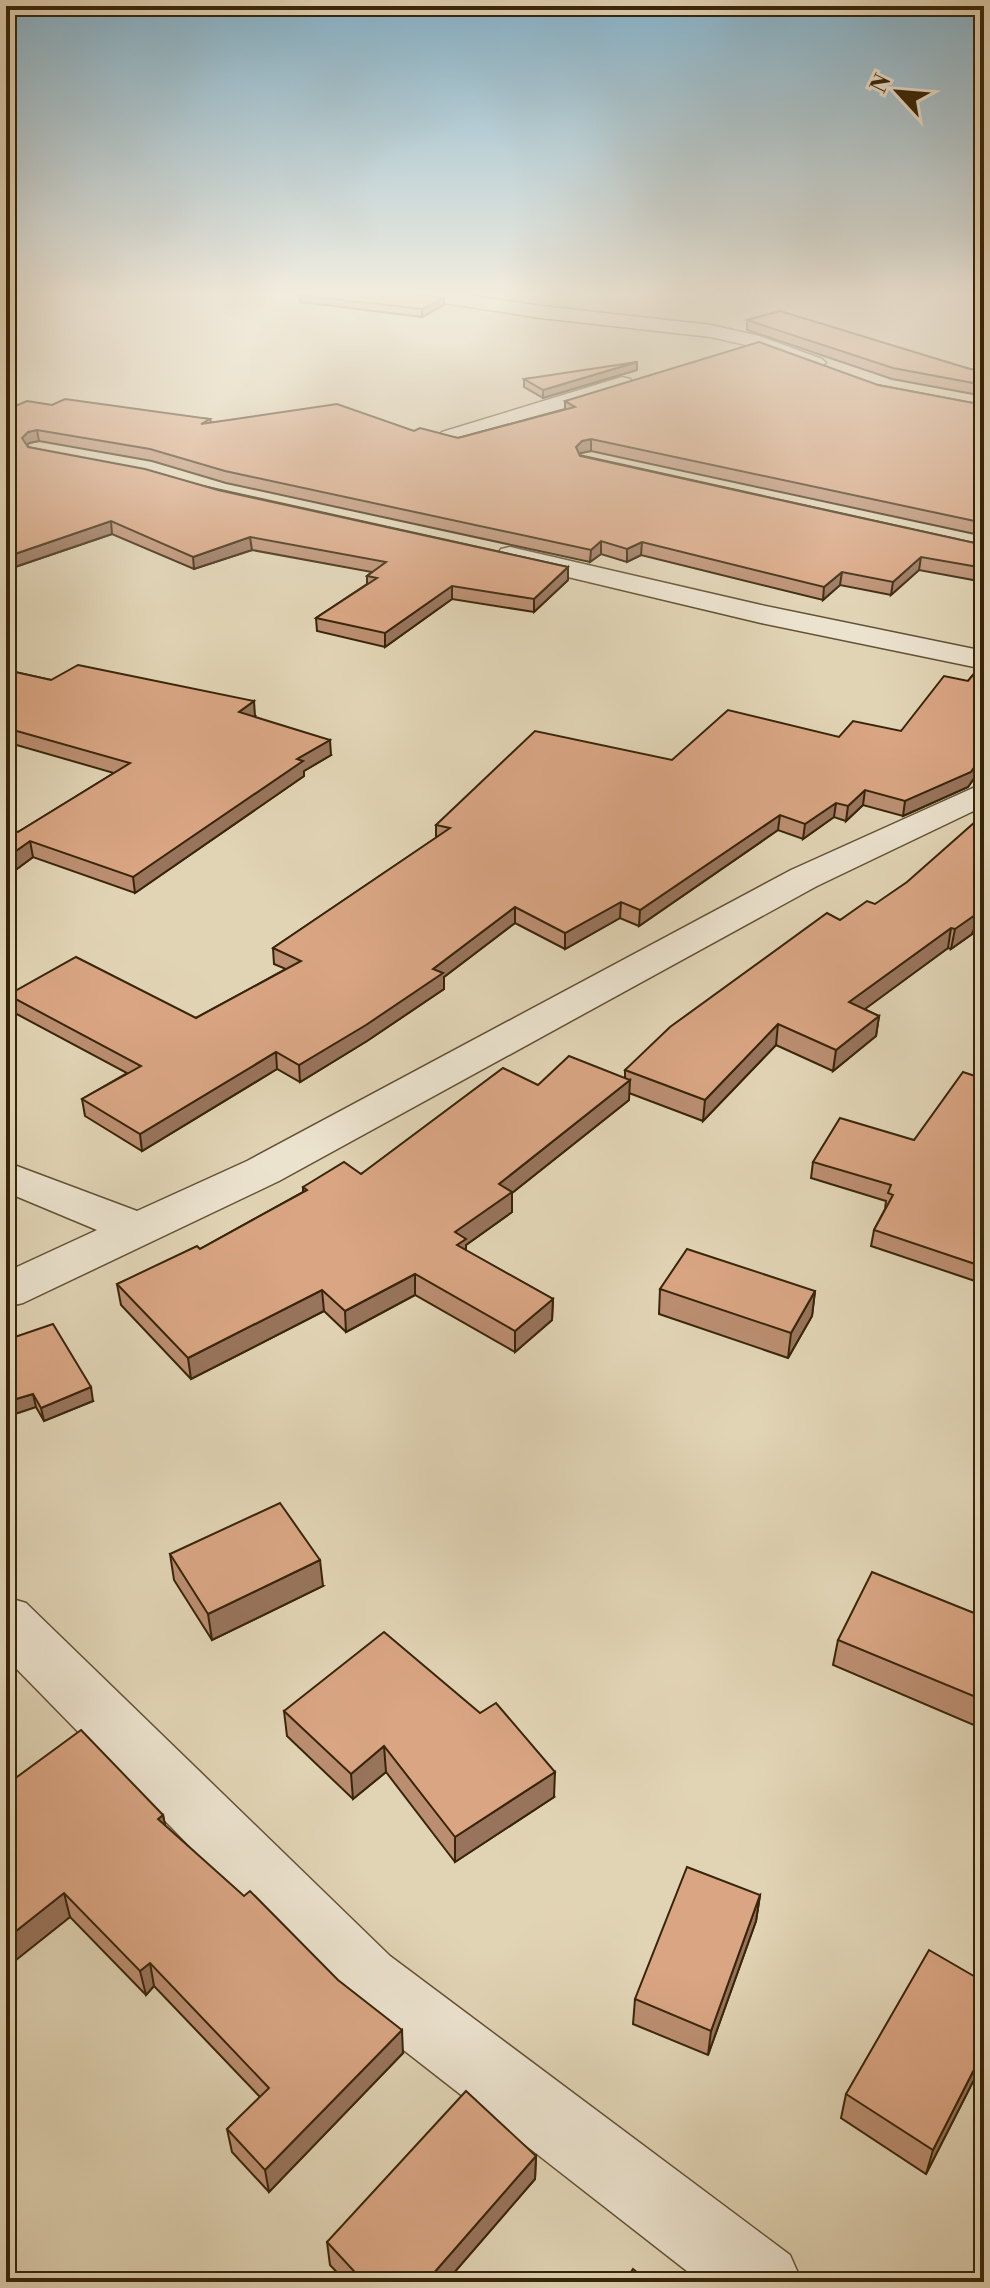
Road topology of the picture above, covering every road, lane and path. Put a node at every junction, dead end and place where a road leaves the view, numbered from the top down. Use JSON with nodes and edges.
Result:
{"nodes":[{"id":1,"x":577,"y":398,"type":"edge"},
{"id":2,"x":450,"y":437,"type":"edge"},
{"id":3,"x":488,"y":550,"type":"edge"},
{"id":4,"x":984,"y":660,"type":"edge"},
{"id":5,"x":984,"y":793,"type":"edge"},
{"id":6,"x":6,"y":1176,"type":"edge"},
{"id":7,"x":138,"y":1229,"type":"junction"},
{"id":8,"x":6,"y":1291,"type":"edge"},
{"id":9,"x":6,"y":1620,"type":"edge"},
{"id":10,"x":763,"y":2282,"type":"edge"}],
"edges":[{"from":1,"to":2,"type":"street"},
{"from":3,"to":4,"type":"street"},
{"from":5,"to":7,"type":"street"},
{"from":6,"to":7,"type":"street"},
{"from":7,"to":8,"type":"street"},
{"from":9,"to":10,"type":"street"}]}
